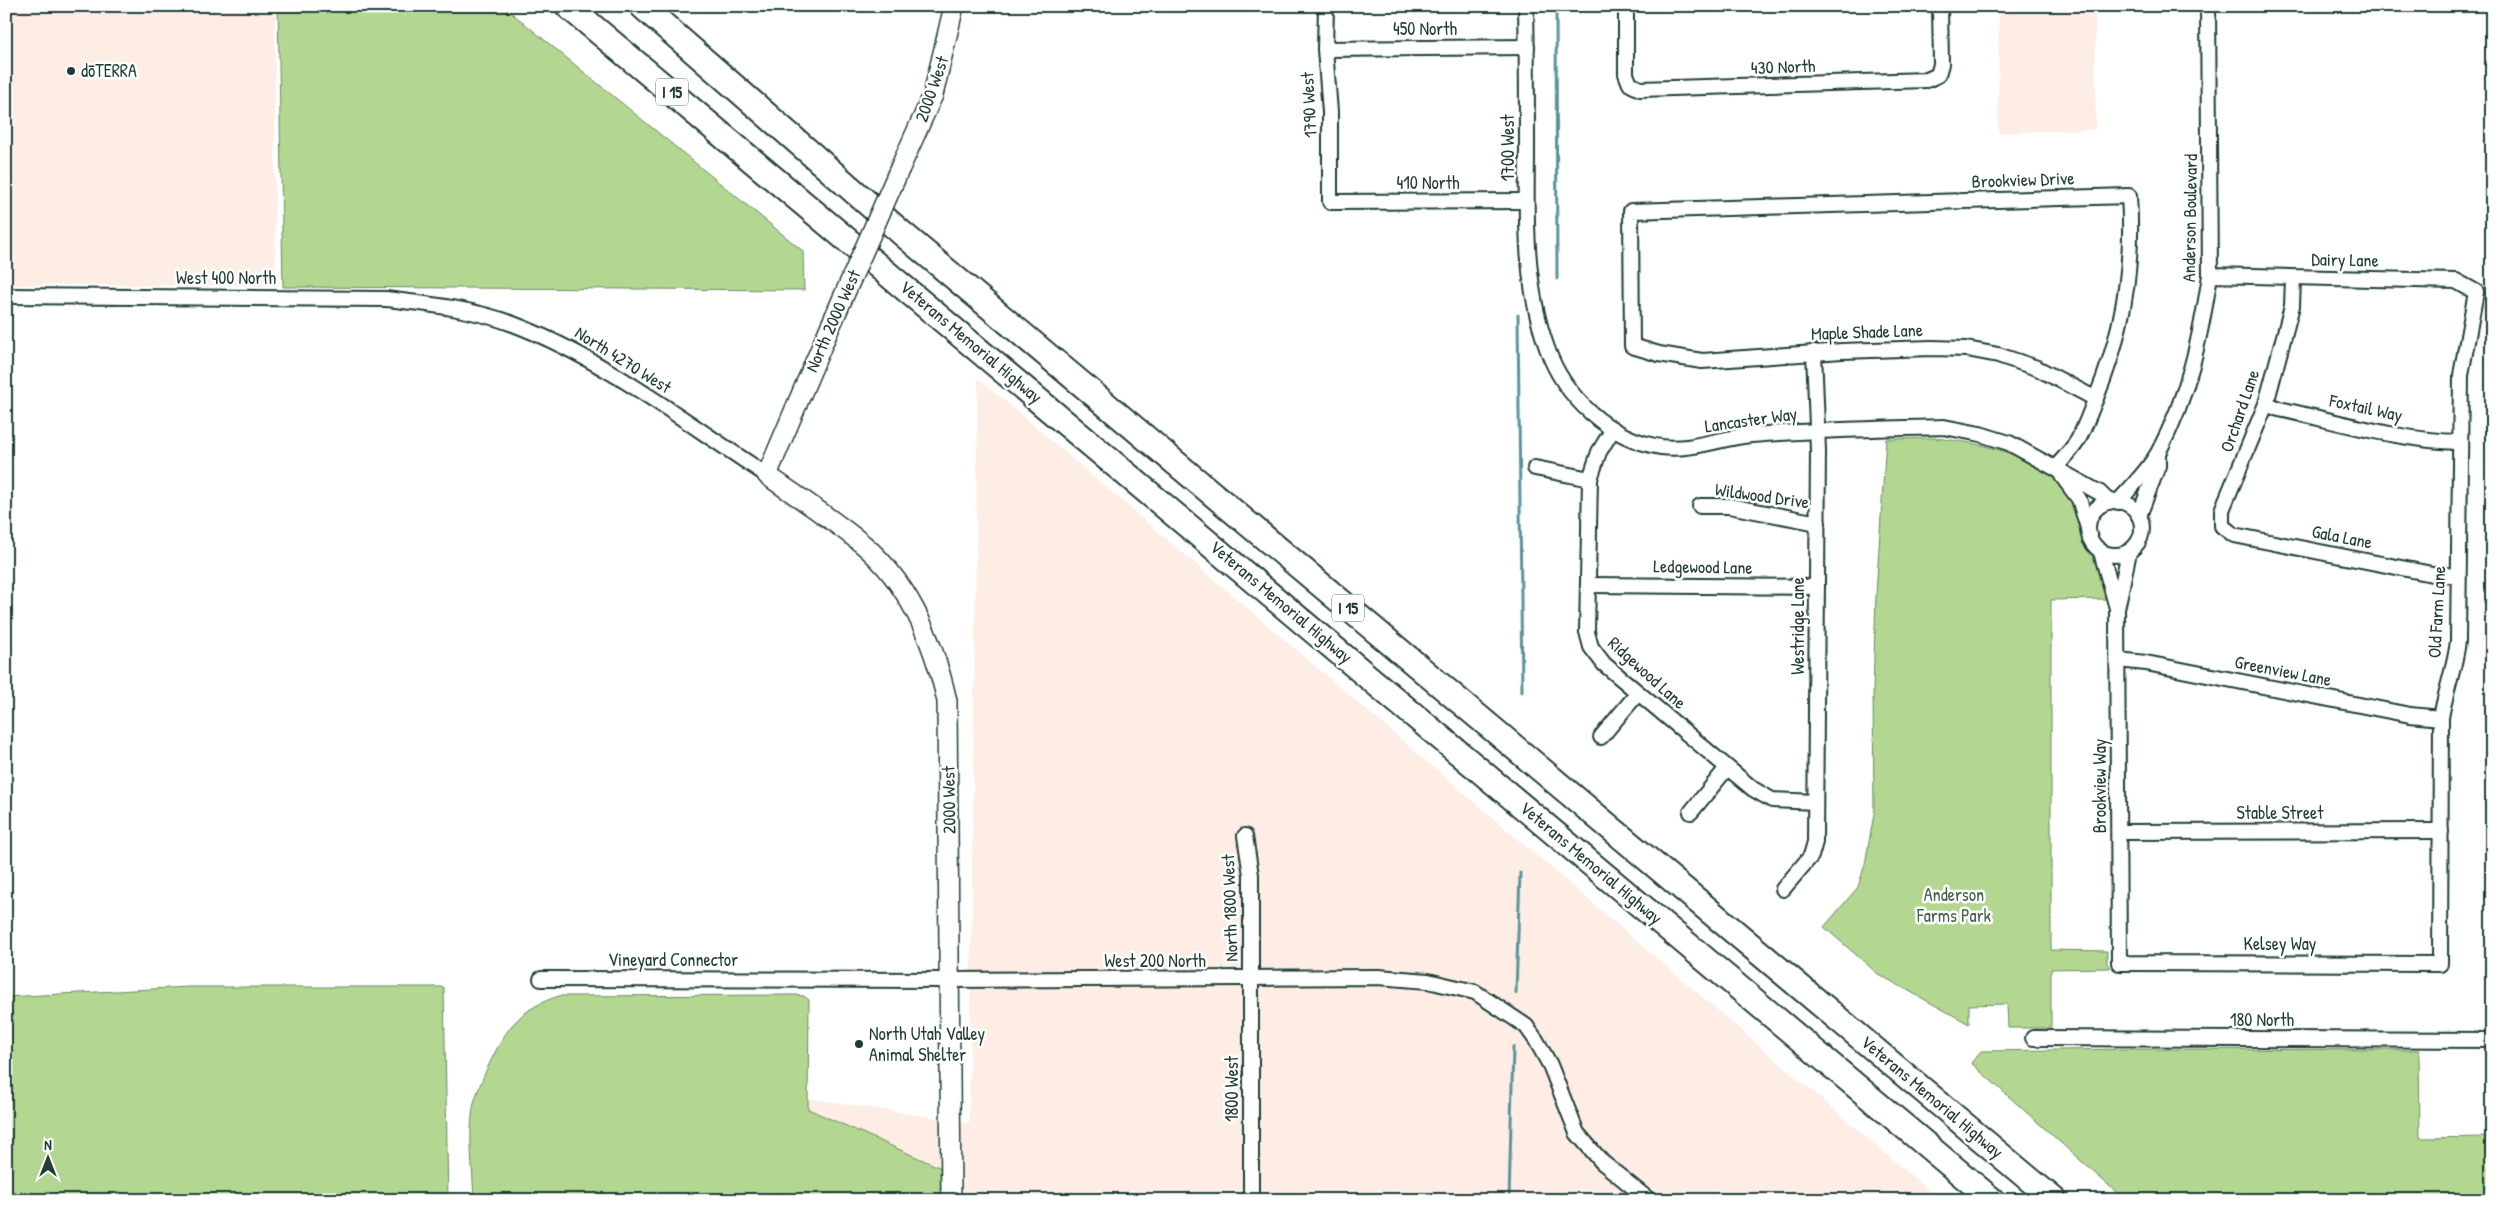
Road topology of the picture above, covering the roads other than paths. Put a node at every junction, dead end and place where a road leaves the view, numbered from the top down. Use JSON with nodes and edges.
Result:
{"nodes":[{"id":1,"x":568,"y":6,"type":"edge"},
{"id":2,"x":642,"y":6,"type":"edge"},
{"id":3,"x":954,"y":6,"type":"edge"},
{"id":4,"x":1326,"y":6,"type":"edge"},
{"id":5,"x":1526,"y":6,"type":"edge"},
{"id":6,"x":1626,"y":6,"type":"edge"},
{"id":7,"x":1940,"y":6,"type":"edge"},
{"id":8,"x":2208,"y":6,"type":"edge"},
{"id":9,"x":1527,"y":47,"type":"junction"},
{"id":10,"x":1325,"y":49,"type":"junction"},
{"id":11,"x":900,"y":168,"type":"joint"},
{"id":12,"x":1526,"y":201,"type":"junction"},
{"id":13,"x":1330,"y":202,"type":"joint"},
{"id":14,"x":2210,"y":275,"type":"junction"},
{"id":15,"x":2293,"y":278,"type":"junction"},
{"id":16,"x":1534,"y":290,"type":"joint"},
{"id":17,"x":2476,"y":292,"type":"joint"},
{"id":18,"x":6,"y":296,"type":"edge"},
{"id":19,"x":446,"y":306,"type":"joint"},
{"id":20,"x":1632,"y":346,"type":"joint"},
{"id":21,"x":1814,"y":352,"type":"junction"},
{"id":22,"x":2096,"y":399,"type":"junction"},
{"id":23,"x":2266,"y":404,"type":"junction"},
{"id":24,"x":1613,"y":429,"type":"junction"},
{"id":25,"x":1817,"y":431,"type":"junction"},
{"id":26,"x":2459,"y":442,"type":"junction"},
{"id":27,"x":2158,"y":453,"type":"junction"},
{"id":28,"x":2056,"y":467,"type":"junction"},
{"id":29,"x":1535,"y":468,"type":"dead end"},
{"id":30,"x":766,"y":475,"type":"junction"},
{"id":31,"x":1590,"y":479,"type":"junction"},
{"id":32,"x":2113,"y":502,"type":"junction"},
{"id":33,"x":1700,"y":506,"type":"dead end"},
{"id":34,"x":2139,"y":516,"type":"junction"},
{"id":35,"x":1818,"y":523,"type":"junction"},
{"id":36,"x":2222,"y":526,"type":"joint"},
{"id":37,"x":2088,"y":530,"type":"junction"},
{"id":38,"x":2101,"y":552,"type":"junction"},
{"id":39,"x":2129,"y":552,"type":"junction"},
{"id":40,"x":2458,"y":576,"type":"junction"},
{"id":41,"x":1588,"y":585,"type":"junction"},
{"id":42,"x":1817,"y":587,"type":"junction"},
{"id":43,"x":2117,"y":609,"type":"junction"},
{"id":44,"x":2118,"y":660,"type":"junction"},
{"id":45,"x":1638,"y":693,"type":"junction"},
{"id":46,"x":2442,"y":718,"type":"junction"},
{"id":47,"x":1602,"y":737,"type":"dead end"},
{"id":48,"x":1728,"y":768,"type":"junction"},
{"id":49,"x":1815,"y":802,"type":"junction"},
{"id":50,"x":1691,"y":812,"type":"dead end"},
{"id":51,"x":2441,"y":831,"type":"junction"},
{"id":52,"x":2119,"y":832,"type":"junction"},
{"id":53,"x":1245,"y":836,"type":"dead end"},
{"id":54,"x":1783,"y":890,"type":"dead end"},
{"id":55,"x":2119,"y":963,"type":"joint"},
{"id":56,"x":2440,"y":964,"type":"joint"},
{"id":57,"x":541,"y":979,"type":"dead end"},
{"id":58,"x":805,"y":979,"type":"joint"},
{"id":59,"x":1251,"y":979,"type":"junction"},
{"id":60,"x":950,"y":980,"type":"junction"},
{"id":61,"x":2033,"y":1038,"type":"dead end"},
{"id":62,"x":2492,"y":1040,"type":"edge"},
{"id":63,"x":950,"y":1200,"type":"edge"},
{"id":64,"x":1251,"y":1200,"type":"edge"},
{"id":65,"x":1649,"y":1200,"type":"edge"},
{"id":66,"x":1992,"y":1200,"type":"edge"},
{"id":67,"x":2054,"y":1200,"type":"edge"}],
"edges":[{"from":1,"to":66,"type":"highway","name":"Veterans Memorial Highway","number":"I 15"},
{"from":2,"to":67,"type":"highway","name":"Veterans Memorial Highway","number":"I 15"},
{"from":3,"to":11,"type":"street","name":"2000 West"},
{"from":4,"to":10,"type":"street","name":"1790 West"},
{"from":5,"to":9,"type":"street","name":"1700 West"},
{"from":6,"to":7,"type":"street","name":"430 North"},
{"from":8,"to":14,"type":"street","name":"Anderson Boulevard"},
{"from":9,"to":10,"type":"street","name":"450 North"},
{"from":9,"to":12,"type":"street","name":"1700 West"},
{"from":10,"to":13,"type":"street","name":"1790 West"},
{"from":11,"to":30,"type":"street","name":"North 2000 West","bridge":true},
{"from":12,"to":13,"type":"street","name":"410 North"},
{"from":12,"to":16,"type":"street","name":"1700 West"},
{"from":14,"to":15,"type":"street","name":"Dairy Lane"},
{"from":14,"to":27,"type":"street","name":"Anderson Boulevard"},
{"from":15,"to":17,"type":"street","name":"Dairy Lane"},
{"from":15,"to":23,"type":"street","name":"Orchard Lane"},
{"from":16,"to":24,"type":"street","name":"Lancaster Way"},
{"from":17,"to":26,"type":"street","name":"Old Farm Lane"},
{"from":18,"to":19,"type":"street","name":"West 400 North"},
{"from":19,"to":30,"type":"street","name":"North 4270 West"},
{"from":20,"to":21,"type":"street","name":"Maple Shade Lane"},
{"from":20,"to":22,"type":"street","name":"Brookview Drive"},
{"from":21,"to":22,"type":"street","name":"Maple Shade Lane"},
{"from":21,"to":25,"type":"street","name":"Westridge Lane"},
{"from":22,"to":28,"type":"street","name":"Brookview Drive"},
{"from":23,"to":26,"type":"street","name":"Foxtail Way"},
{"from":23,"to":36,"type":"street","name":"Orchard Lane"},
{"from":24,"to":25,"type":"street","name":"Lancaster Way"},
{"from":24,"to":31,"type":"street","name":"Ridgewood Lane"},
{"from":25,"to":28,"type":"street","name":"Lancaster Way"},
{"from":25,"to":35,"type":"street","name":"Westridge Lane"},
{"from":26,"to":40,"type":"street","name":"Old Farm Lane"},
{"from":27,"to":32,"type":"street","name":"Anderson Boulevard"},
{"from":27,"to":34,"type":"street","name":"Anderson Boulevard"},
{"from":28,"to":32,"type":"street","name":"Lancaster Way"},
{"from":28,"to":37,"type":"street","name":"Lancaster Way"},
{"from":29,"to":31,"type":"street"},
{"from":30,"to":60,"type":"street","name":"2000 West"},
{"from":31,"to":41,"type":"street","name":"Ridgewood Lane"},
{"from":32,"to":34,"type":"street"},
{"from":32,"to":37,"type":"street"},
{"from":33,"to":35,"type":"street","name":"Wildwood Drive"},
{"from":34,"to":39,"type":"street"},
{"from":35,"to":42,"type":"street","name":"Westridge Lane"},
{"from":36,"to":40,"type":"street","name":"Gala Lane"},
{"from":37,"to":38,"type":"street"},
{"from":38,"to":39,"type":"street"},
{"from":38,"to":43,"type":"street","name":"Brookview Way"},
{"from":39,"to":43,"type":"street","name":"Brookview Way"},
{"from":40,"to":46,"type":"street","name":"Old Farm Lane"},
{"from":41,"to":42,"type":"street","name":"Ledgewood Lane"},
{"from":41,"to":45,"type":"street","name":"Ridgewood Lane"},
{"from":42,"to":49,"type":"street","name":"Westridge Lane"},
{"from":43,"to":44,"type":"street","name":"Brookview Way"},
{"from":44,"to":46,"type":"street","name":"Greenview Lane"},
{"from":44,"to":52,"type":"street","name":"Brookview Way"},
{"from":45,"to":47,"type":"street"},
{"from":45,"to":48,"type":"street","name":"Ridgewood Lane"},
{"from":46,"to":51,"type":"street","name":"Old Farm Lane"},
{"from":48,"to":49,"type":"street","name":"Ridgewood Lane"},
{"from":48,"to":50,"type":"street"},
{"from":49,"to":54,"type":"street","name":"Westridge Lane"},
{"from":51,"to":52,"type":"street","name":"Stable Street"},
{"from":51,"to":56,"type":"street","name":"Old Farm Lane"},
{"from":52,"to":55,"type":"street","name":"Brookview Way"},
{"from":53,"to":59,"type":"street","name":"North 1800 West"},
{"from":55,"to":56,"type":"street","name":"Kelsey Way"},
{"from":57,"to":58,"type":"street","name":"Vineyard Connector"},
{"from":58,"to":60,"type":"street","name":"West 200 North"},
{"from":59,"to":60,"type":"street","name":"West 200 North"},
{"from":59,"to":64,"type":"street","name":"1800 West"},
{"from":59,"to":65,"type":"street","name":"West 200 North"},
{"from":60,"to":63,"type":"street","name":"2000 West"},
{"from":61,"to":62,"type":"street","name":"180 North"}]}
